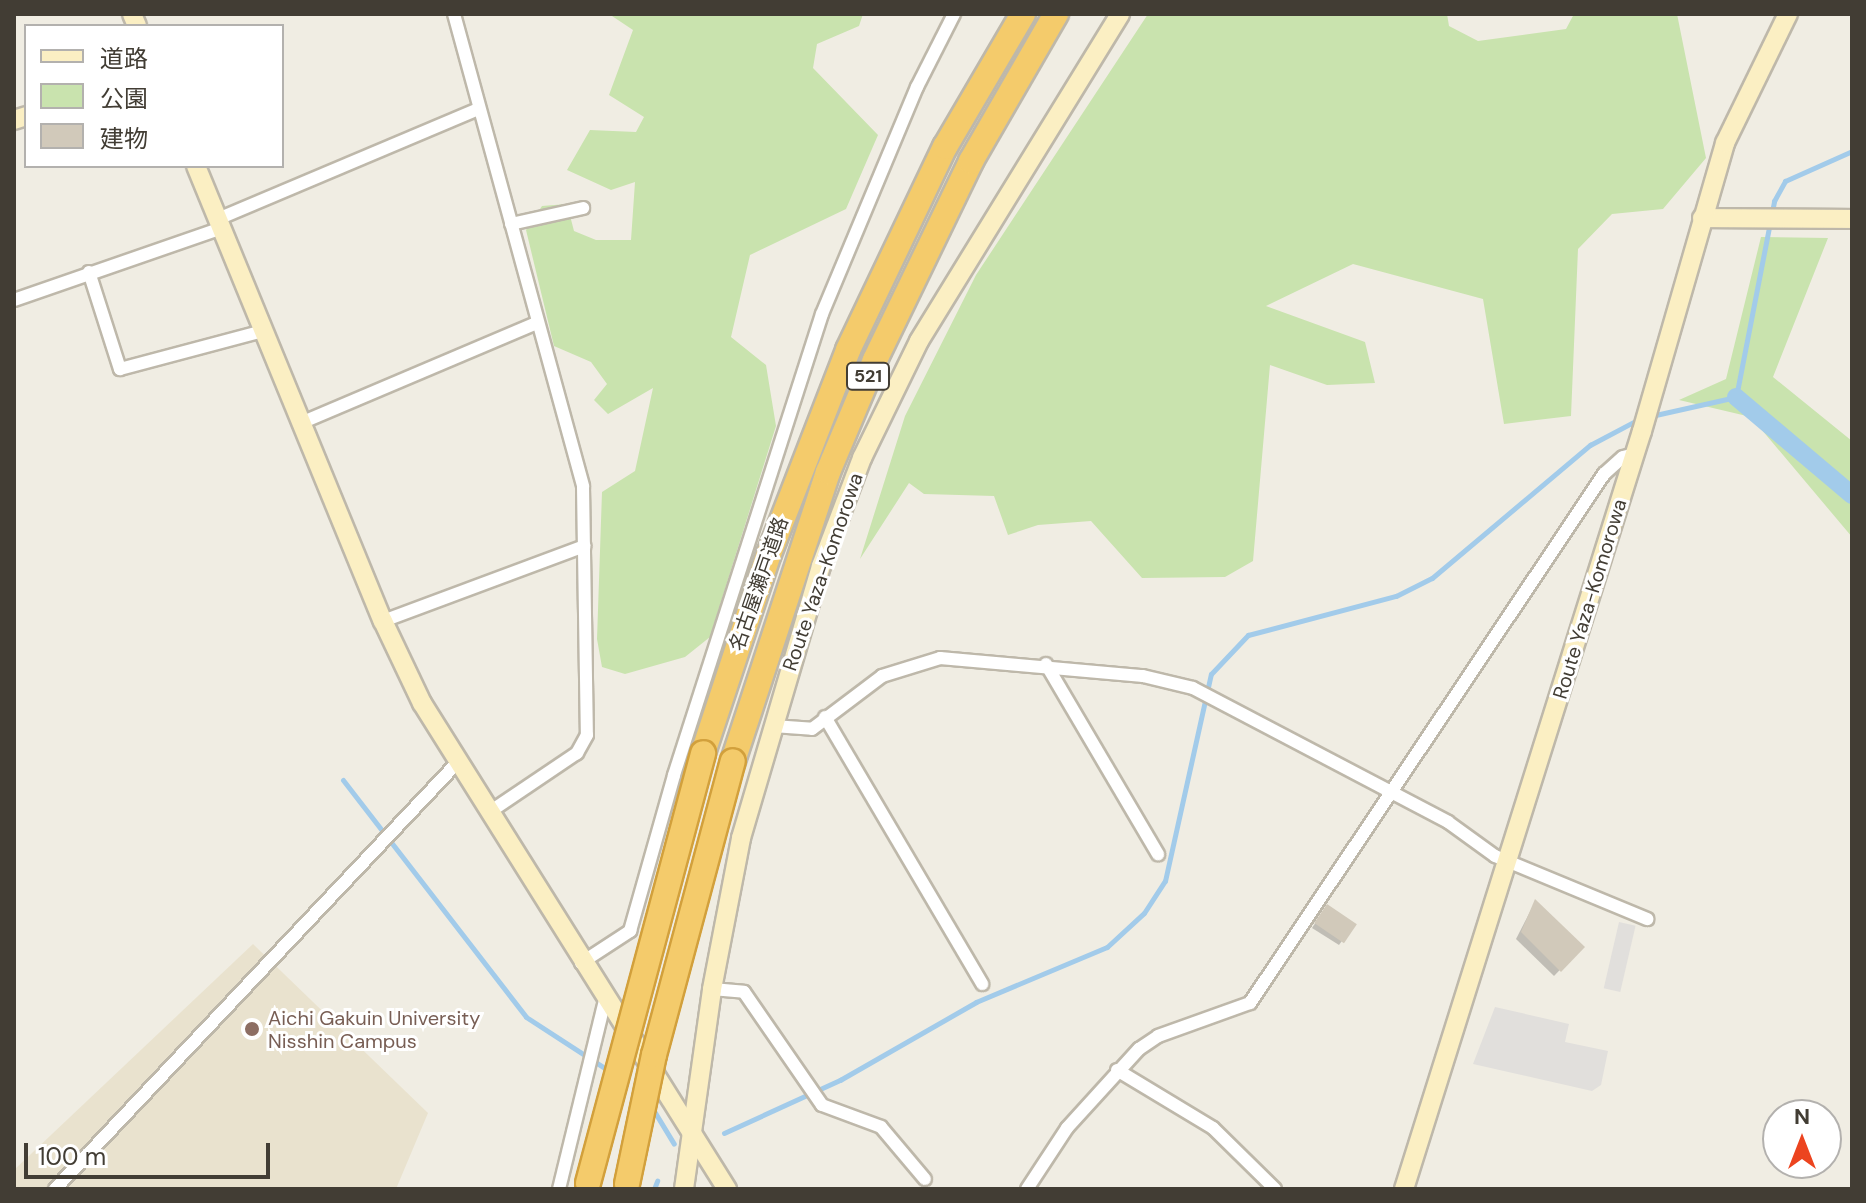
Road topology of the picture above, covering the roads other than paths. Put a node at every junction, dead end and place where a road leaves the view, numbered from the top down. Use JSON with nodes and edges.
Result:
{"nodes":[{"id":1,"x":454,"y":14,"type":"edge"},
{"id":2,"x":954,"y":14,"type":"edge"},
{"id":3,"x":1023,"y":14,"type":"edge"},
{"id":4,"x":1056,"y":14,"type":"edge"},
{"id":5,"x":1788,"y":14,"type":"edge"},
{"id":6,"x":1110,"y":16,"type":"edge"},
{"id":7,"x":479,"y":109,"type":"junction"},
{"id":8,"x":197,"y":168,"type":"edge"},
{"id":9,"x":583,"y":208,"type":"dead end"},
{"id":10,"x":1702,"y":218,"type":"junction"},
{"id":11,"x":1852,"y":219,"type":"edge"},
{"id":12,"x":220,"y":223,"type":"junction"},
{"id":13,"x":511,"y":224,"type":"junction"},
{"id":14,"x":89,"y":272,"type":"junction"},
{"id":15,"x":14,"y":300,"type":"edge"},
{"id":16,"x":537,"y":323,"type":"junction"},
{"id":17,"x":263,"y":331,"type":"junction"},
{"id":18,"x":301,"y":423,"type":"junction"},
{"id":19,"x":1635,"y":454,"type":"junction"},
{"id":20,"x":585,"y":546,"type":"junction"},
{"id":21,"x":383,"y":621,"type":"junction"},
{"id":22,"x":1046,"y":664,"type":"junction"},
{"id":23,"x":825,"y":717,"type":"junction"},
{"id":24,"x":773,"y":726,"type":"junction"},
{"id":25,"x":458,"y":762,"type":"junction"},
{"id":26,"x":1390,"y":793,"type":"junction"},
{"id":27,"x":491,"y":811,"type":"junction"},
{"id":28,"x":1158,"y":854,"type":"dead end"},
{"id":29,"x":1509,"y":861,"type":"junction"},
{"id":30,"x":1647,"y":919,"type":"dead end"},
{"id":31,"x":581,"y":963,"type":"junction"},
{"id":32,"x":982,"y":984,"type":"dead end"},
{"id":33,"x":712,"y":989,"type":"junction"},
{"id":34,"x":605,"y":1001,"type":"junction"},
{"id":35,"x":1117,"y":1070,"type":"junction"},
{"id":36,"x":695,"y":1139,"type":"junction"},
{"id":37,"x":925,"y":1179,"type":"dead end"},
{"id":38,"x":587,"y":1186,"type":"edge"},
{"id":39,"x":626,"y":1186,"type":"edge"},
{"id":40,"x":55,"y":1189,"type":"edge"},
{"id":41,"x":559,"y":1189,"type":"edge"},
{"id":42,"x":684,"y":1189,"type":"edge"},
{"id":43,"x":727,"y":1189,"type":"edge"},
{"id":44,"x":1027,"y":1189,"type":"edge"},
{"id":45,"x":1275,"y":1189,"type":"edge"},
{"id":46,"x":1404,"y":1189,"type":"edge"}],
"edges":[{"from":1,"to":7,"type":"street"},
{"from":2,"to":31,"type":"street"},
{"from":3,"to":38,"type":"highway","name":"名古屋瀬戸道路","number":"521","bridge":true},
{"from":4,"to":39,"type":"highway","name":"名古屋瀬戸道路","number":"521","bridge":true},
{"from":5,"to":10,"type":"main road","name":"Route Yaza-Komorowa"},
{"from":6,"to":24,"type":"main road","name":"Route Yaza-Komorowa"},
{"from":7,"to":12,"type":"street"},
{"from":7,"to":13,"type":"street"},
{"from":8,"to":12,"type":"main road"},
{"from":9,"to":13,"type":"street"},
{"from":10,"to":11,"type":"main road"},
{"from":10,"to":19,"type":"main road","name":"Route Yaza-Komorowa"},
{"from":12,"to":14,"type":"street"},
{"from":12,"to":17,"type":"main road"},
{"from":13,"to":16,"type":"street"},
{"from":14,"to":15,"type":"street"},
{"from":14,"to":17,"type":"street"},
{"from":16,"to":18,"type":"street"},
{"from":16,"to":20,"type":"street"},
{"from":17,"to":18,"type":"main road"},
{"from":18,"to":21,"type":"main road"},
{"from":19,"to":26,"type":"street"},
{"from":19,"to":29,"type":"main road","name":"Route Yaza-Komorowa"},
{"from":20,"to":21,"type":"street"},
{"from":20,"to":27,"type":"street"},
{"from":21,"to":25,"type":"main road"},
{"from":22,"to":23,"type":"street"},
{"from":22,"to":26,"type":"street"},
{"from":22,"to":28,"type":"street"},
{"from":23,"to":24,"type":"street"},
{"from":23,"to":32,"type":"street"},
{"from":24,"to":33,"type":"main road","name":"Route Yaza-Komorowa"},
{"from":25,"to":27,"type":"main road"},
{"from":25,"to":40,"type":"street"},
{"from":26,"to":29,"type":"street"},
{"from":26,"to":35,"type":"street"},
{"from":27,"to":31,"type":"main road"},
{"from":29,"to":30,"type":"street"},
{"from":29,"to":46,"type":"main road","name":"Route Yaza-Komorowa"},
{"from":31,"to":34,"type":"main road"},
{"from":33,"to":36,"type":"main road","name":"Route Yaza-Komorowa"},
{"from":33,"to":37,"type":"street"},
{"from":34,"to":36,"type":"main road"},
{"from":34,"to":41,"type":"street"},
{"from":35,"to":44,"type":"street"},
{"from":35,"to":45,"type":"street"},
{"from":36,"to":42,"type":"main road","name":"Route Yaza-Komorowa"},
{"from":36,"to":43,"type":"main road"}]}
